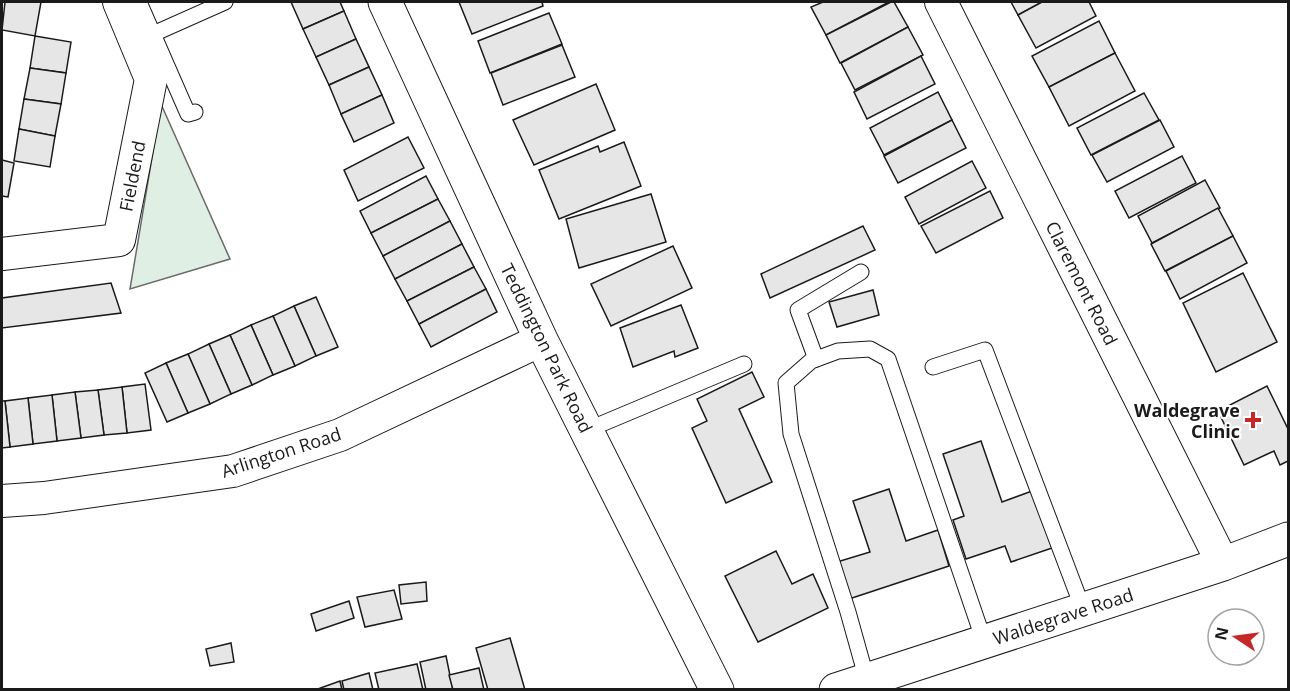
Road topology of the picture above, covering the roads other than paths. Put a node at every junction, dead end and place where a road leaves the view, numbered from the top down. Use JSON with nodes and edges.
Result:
{"nodes":[{"id":1,"x":119,"y":2,"type":"edge"},
{"id":2,"x":139,"y":2,"type":"edge"},
{"id":3,"x":225,"y":2,"type":"edge"},
{"id":4,"x":385,"y":2,"type":"edge"},
{"id":5,"x":941,"y":2,"type":"edge"},
{"id":6,"x":153,"y":34,"type":"junction"},
{"id":7,"x":195,"y":112,"type":"dead end"},
{"id":8,"x":2,"y":254,"type":"edge"},
{"id":9,"x":861,"y":272,"type":"dead end"},
{"id":10,"x":542,"y":340,"type":"junction"},
{"id":11,"x":816,"y":359,"type":"junction"},
{"id":12,"x":744,"y":364,"type":"dead end"},
{"id":13,"x":933,"y":367,"type":"dead end"},
{"id":14,"x":587,"y":430,"type":"junction"},
{"id":15,"x":2,"y":501,"type":"edge"},
{"id":16,"x":1288,"y":539,"type":"edge"},
{"id":17,"x":1223,"y":564,"type":"junction"},
{"id":18,"x":1083,"y":609,"type":"junction"},
{"id":19,"x":984,"y":641,"type":"junction"},
{"id":20,"x":867,"y":680,"type":"junction"},
{"id":21,"x":717,"y":690,"type":"edge"},
{"id":22,"x":836,"y":690,"type":"edge"}],
"edges":[{"from":1,"to":8,"type":"street","name":"Fieldend"},
{"from":2,"to":6,"type":"lane"},
{"from":3,"to":6,"type":"lane"},
{"from":4,"to":10,"type":"street","name":"Teddington Park Road"},
{"from":5,"to":17,"type":"street","name":"Claremont Road"},
{"from":6,"to":7,"type":"lane"},
{"from":9,"to":11,"type":"lane"},
{"from":10,"to":14,"type":"street","name":"Teddington Park Road"},
{"from":10,"to":15,"type":"street","name":"Arlington Road"},
{"from":11,"to":19,"type":"lane"},
{"from":11,"to":20,"type":"lane"},
{"from":12,"to":14,"type":"lane"},
{"from":13,"to":18,"type":"lane"},
{"from":14,"to":21,"type":"street","name":"Teddington Park Road"},
{"from":16,"to":17,"type":"street","name":"Waldegrave Road"},
{"from":17,"to":18,"type":"street","name":"Waldegrave Road"},
{"from":18,"to":19,"type":"street","name":"Waldegrave Road"},
{"from":19,"to":20,"type":"street","name":"Waldegrave Road"},
{"from":20,"to":22,"type":"street","name":"Waldegrave Road"}]}
